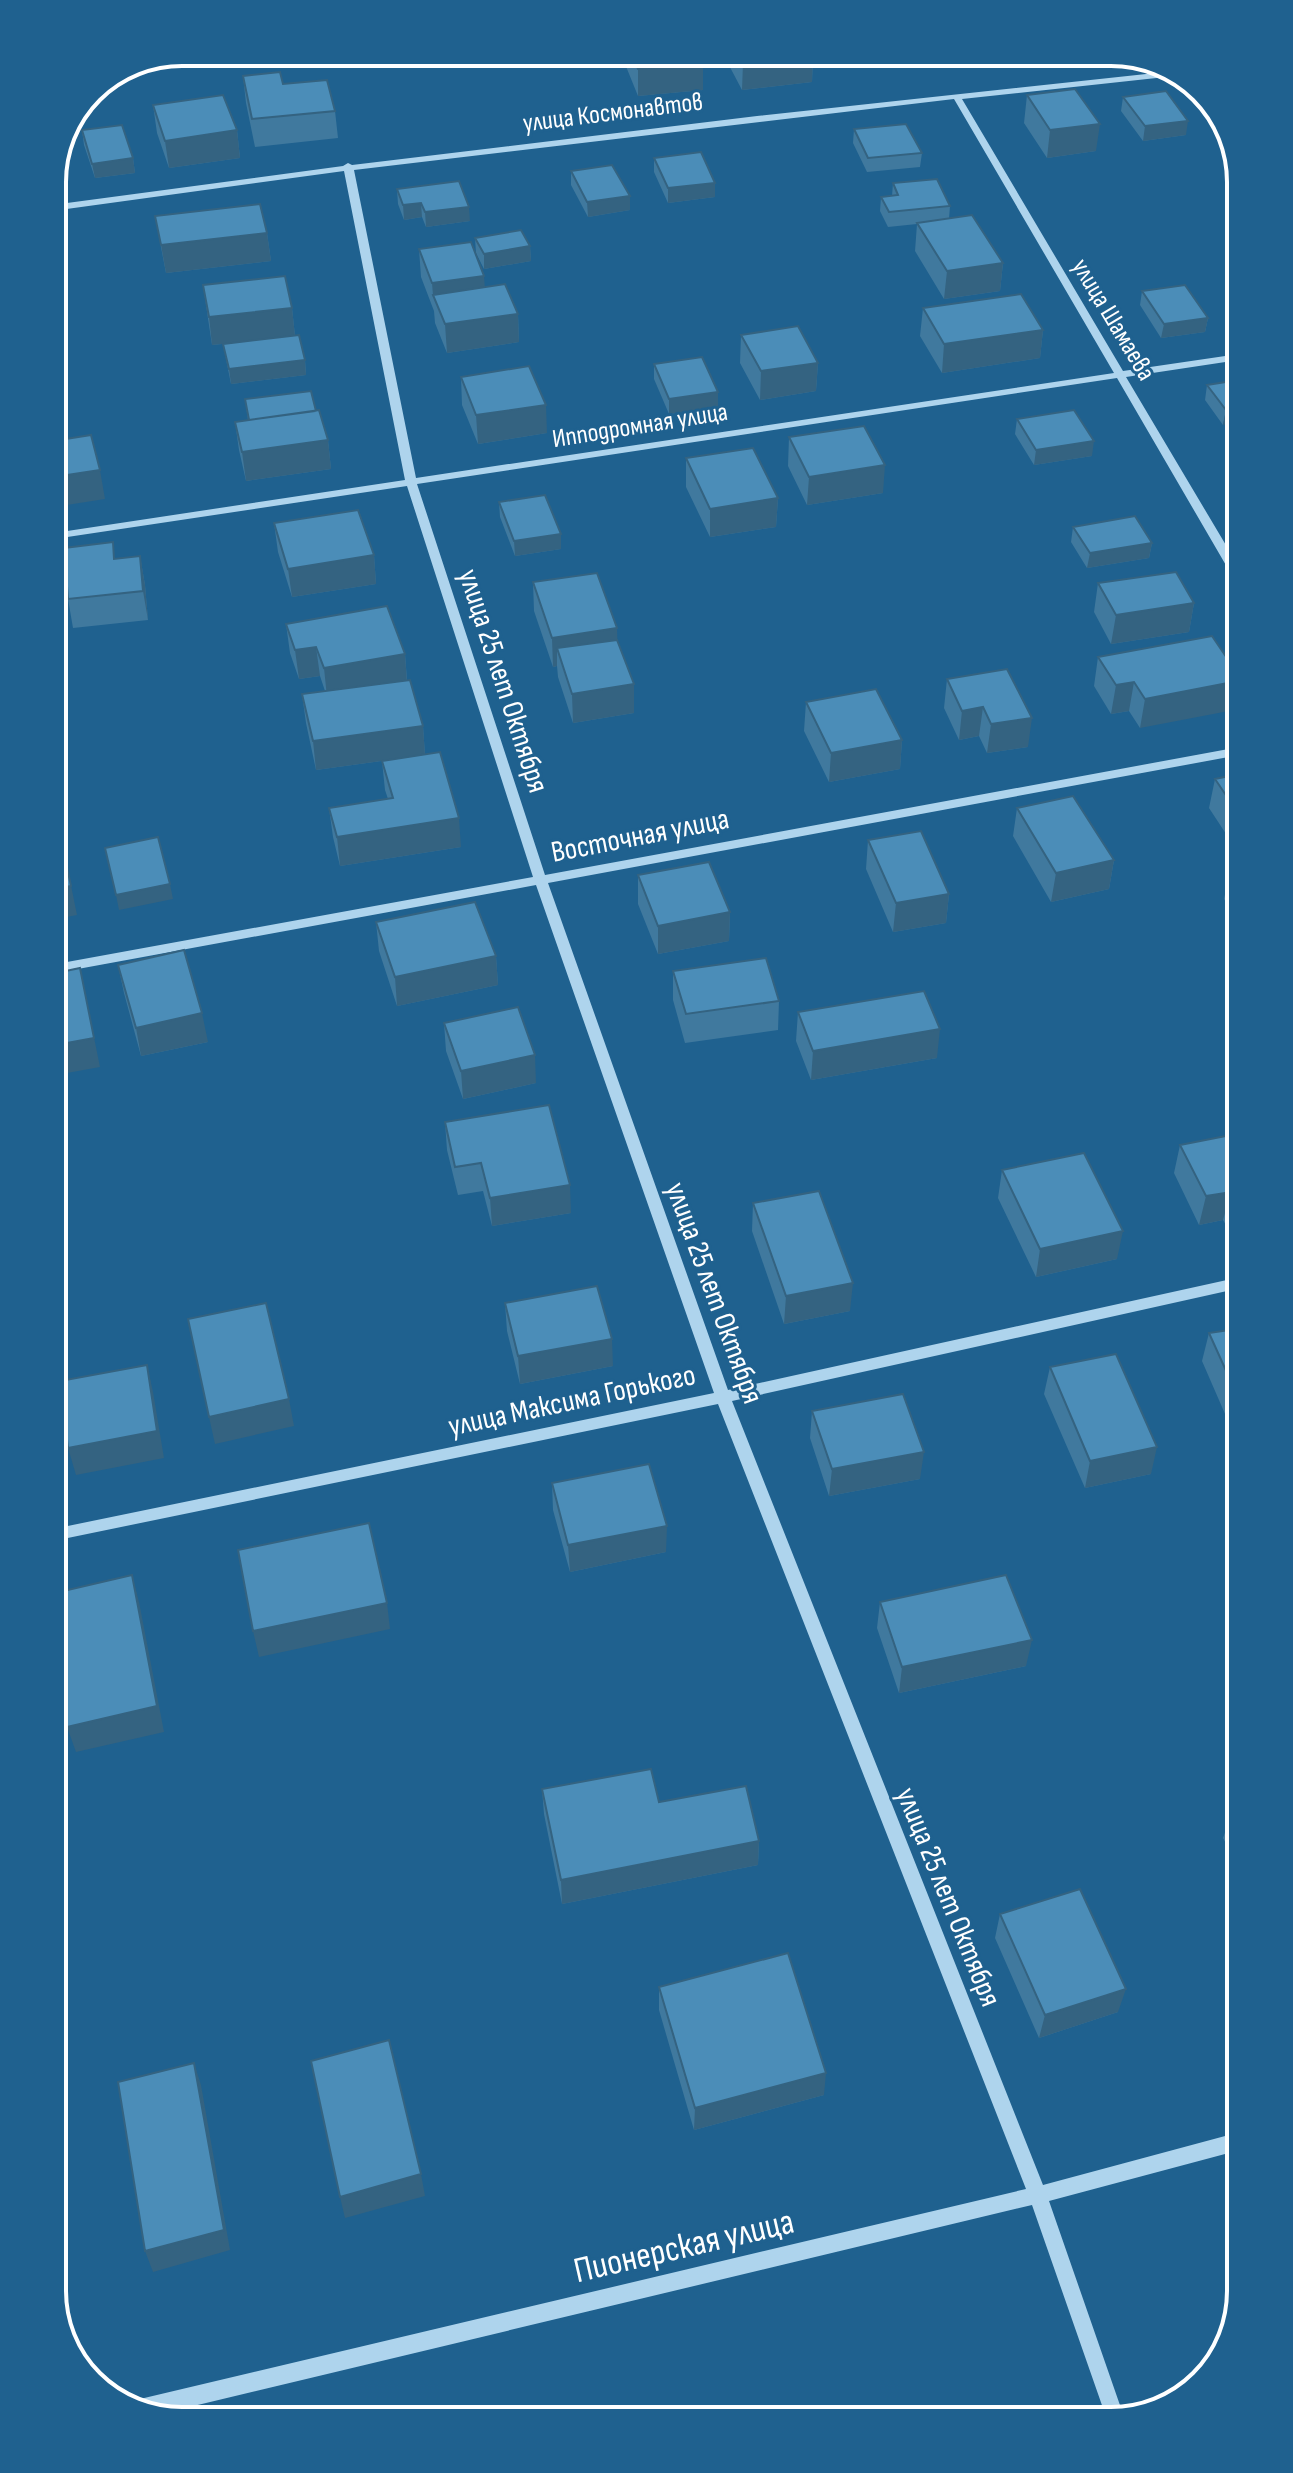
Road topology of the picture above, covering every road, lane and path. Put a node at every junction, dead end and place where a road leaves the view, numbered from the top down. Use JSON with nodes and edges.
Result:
{"nodes":[{"id":1,"x":1156,"y":76,"type":"edge"},
{"id":2,"x":956,"y":96,"type":"junction"},
{"id":3,"x":348,"y":166,"type":"junction"},
{"id":4,"x":66,"y":206,"type":"edge"},
{"id":5,"x":1227,"y":359,"type":"edge"},
{"id":6,"x":1121,"y":375,"type":"junction"},
{"id":7,"x":411,"y":482,"type":"junction"},
{"id":8,"x":66,"y":534,"type":"edge"},
{"id":9,"x":1227,"y":557,"type":"edge"},
{"id":10,"x":1227,"y":753,"type":"edge"},
{"id":11,"x":541,"y":881,"type":"junction"},
{"id":12,"x":66,"y":967,"type":"edge"},
{"id":13,"x":1227,"y":1285,"type":"edge"},
{"id":14,"x":723,"y":1397,"type":"junction"},
{"id":15,"x":66,"y":1532,"type":"edge"},
{"id":16,"x":1227,"y":2144,"type":"edge"},
{"id":17,"x":1038,"y":2195,"type":"junction"},
{"id":18,"x":158,"y":2405,"type":"edge"},
{"id":19,"x":1112,"y":2407,"type":"edge"}],
"edges":[{"from":1,"to":2,"type":"street","name":"улица Космонавтов"},
{"from":2,"to":3,"type":"street","name":"улица Космонавтов"},
{"from":2,"to":6,"type":"street","name":"улица Шамаева"},
{"from":3,"to":4,"type":"street","name":"улица Космонавтов"},
{"from":3,"to":7,"type":"street","name":"улица 25 лет Октября"},
{"from":5,"to":6,"type":"street","name":"Ипподромная улица"},
{"from":6,"to":7,"type":"street","name":"Ипподромная улица"},
{"from":6,"to":9,"type":"street","name":"улица Шамаева"},
{"from":7,"to":8,"type":"street","name":"Ипподромная улица"},
{"from":7,"to":11,"type":"street","name":"улица 25 лет Октября"},
{"from":10,"to":11,"type":"street","name":"Восточная улица"},
{"from":11,"to":12,"type":"street","name":"Восточная улица"},
{"from":11,"to":14,"type":"street","name":"улица 25 лет Октября"},
{"from":13,"to":14,"type":"street","name":"улица Максима Горького"},
{"from":14,"to":15,"type":"street","name":"улица Максима Горького"},
{"from":14,"to":17,"type":"street","name":"улица 25 лет Октября"},
{"from":16,"to":17,"type":"street","name":"Пионерская улица"},
{"from":17,"to":18,"type":"street","name":"Пионерская улица"},
{"from":17,"to":19,"type":"street","name":"улица 25 лет Октября"}]}
